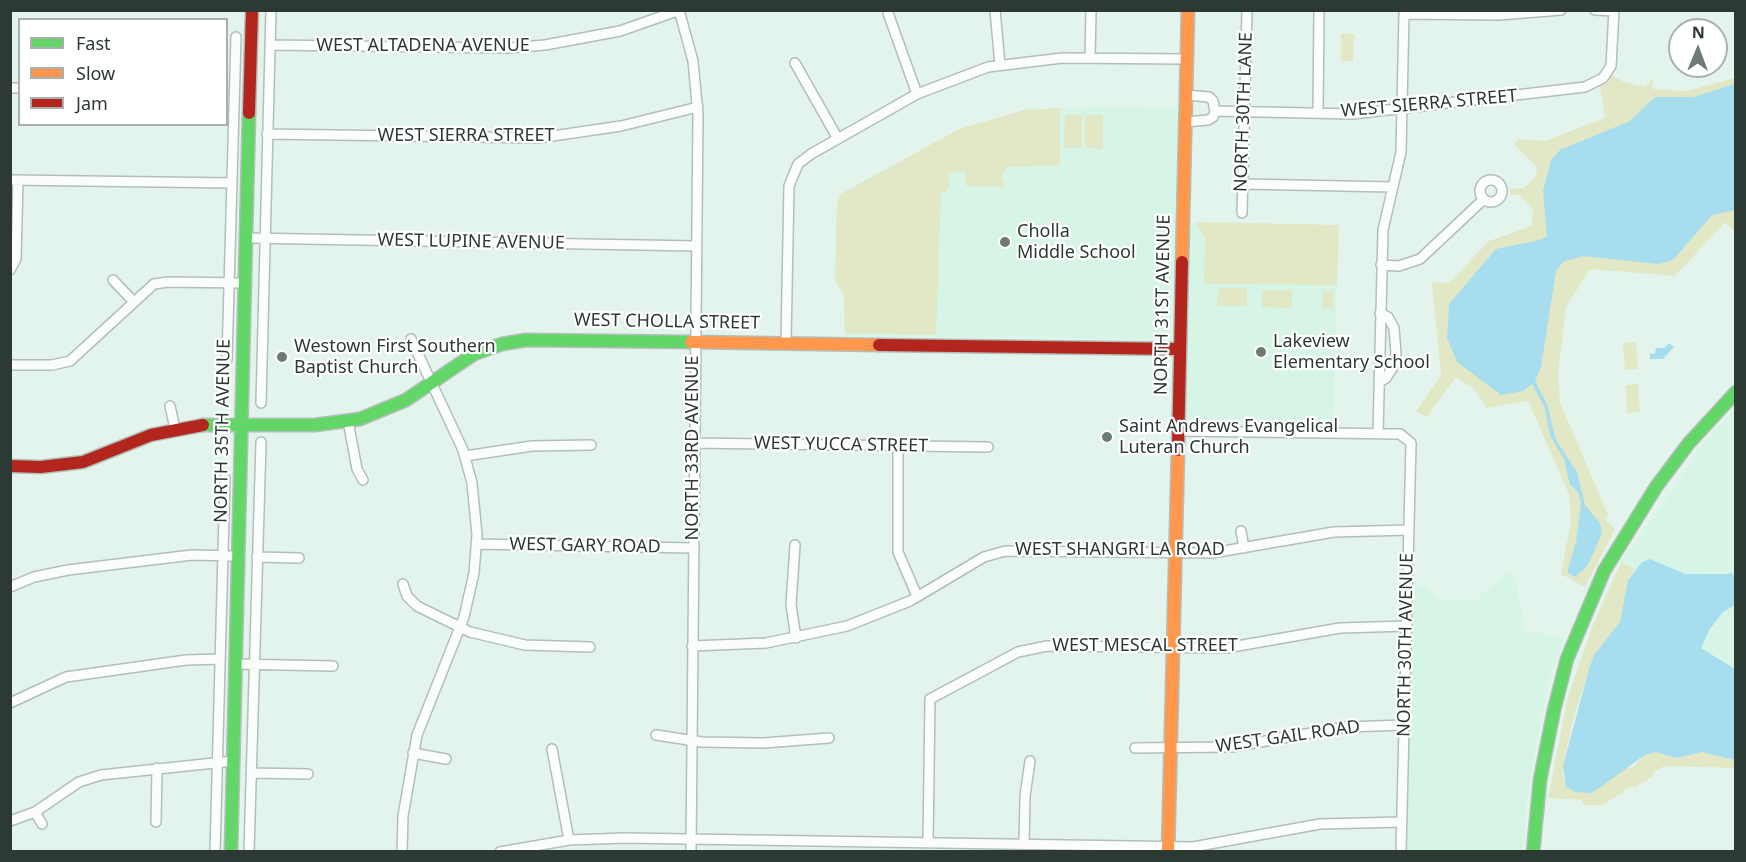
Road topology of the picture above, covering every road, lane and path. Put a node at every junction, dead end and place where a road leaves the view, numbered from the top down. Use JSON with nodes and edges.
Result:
{"nodes":[{"id":1,"x":252,"y":10,"type":"edge"},
{"id":2,"x":271,"y":10,"type":"edge"},
{"id":3,"x":995,"y":10,"type":"edge"},
{"id":4,"x":1091,"y":10,"type":"edge"},
{"id":5,"x":1188,"y":10,"type":"edge"},
{"id":6,"x":1247,"y":10,"type":"edge"},
{"id":7,"x":1319,"y":10,"type":"edge"},
{"id":8,"x":1561,"y":10,"type":"edge"},
{"id":9,"x":1595,"y":10,"type":"edge"},
{"id":10,"x":679,"y":11,"type":"edge"},
{"id":11,"x":1614,"y":11,"type":"edge"},
{"id":12,"x":888,"y":13,"type":"dead end"},
{"id":13,"x":236,"y":37,"type":"dead end"},
{"id":14,"x":270,"y":45,"type":"junction"},
{"id":15,"x":1090,"y":57,"type":"junction"},
{"id":16,"x":1186,"y":59,"type":"junction"},
{"id":17,"x":795,"y":63,"type":"dead end"},
{"id":18,"x":1000,"y":65,"type":"junction"},
{"id":19,"x":230,"y":91,"type":"edge"},
{"id":20,"x":250,"y":91,"type":"junction"},
{"id":21,"x":917,"y":94,"type":"junction"},
{"id":22,"x":1186,"y":95,"type":"junction"},
{"id":23,"x":698,"y":107,"type":"junction"},
{"id":24,"x":1402,"y":110,"type":"junction"},
{"id":25,"x":1215,"y":111,"type":"junction"},
{"id":26,"x":1244,"y":112,"type":"junction"},
{"id":27,"x":1318,"y":112,"type":"junction"},
{"id":28,"x":1185,"y":122,"type":"junction"},
{"id":29,"x":267,"y":134,"type":"junction"},
{"id":30,"x":838,"y":139,"type":"junction"},
{"id":31,"x":14,"y":180,"type":"edge"},
{"id":32,"x":232,"y":183,"type":"junction"},
{"id":33,"x":1242,"y":184,"type":"junction"},
{"id":34,"x":1393,"y":187,"type":"junction"},
{"id":35,"x":1484,"y":199,"type":"dead end"},
{"id":36,"x":1242,"y":213,"type":"dead end"},
{"id":37,"x":246,"y":238,"type":"junction"},
{"id":38,"x":265,"y":239,"type":"junction"},
{"id":39,"x":696,"y":246,"type":"junction"},
{"id":40,"x":1381,"y":265,"type":"junction"},
{"id":41,"x":11,"y":269,"type":"edge"},
{"id":42,"x":112,"y":280,"type":"dead end"},
{"id":43,"x":230,"y":283,"type":"junction"},
{"id":44,"x":245,"y":283,"type":"junction"},
{"id":45,"x":133,"y":301,"type":"junction"},
{"id":46,"x":1380,"y":313,"type":"junction"},
{"id":47,"x":411,"y":339,"type":"dead end"},
{"id":48,"x":694,"y":341,"type":"junction"},
{"id":49,"x":786,"y":342,"type":"junction"},
{"id":50,"x":1179,"y":349,"type":"junction"},
{"id":51,"x":227,"y":359,"type":"dead end"},
{"id":52,"x":10,"y":364,"type":"edge"},
{"id":53,"x":433,"y":382,"type":"junction"},
{"id":54,"x":1379,"y":382,"type":"junction"},
{"id":55,"x":1736,"y":392,"type":"edge"},
{"id":56,"x":261,"y":403,"type":"dead end"},
{"id":57,"x":170,"y":406,"type":"dead end"},
{"id":58,"x":348,"y":422,"type":"junction"},
{"id":59,"x":242,"y":423,"type":"junction"},
{"id":60,"x":175,"y":429,"type":"junction"},
{"id":61,"x":1178,"y":430,"type":"junction"},
{"id":62,"x":1378,"y":434,"type":"junction"},
{"id":63,"x":261,"y":442,"type":"dead end"},
{"id":64,"x":693,"y":443,"type":"junction"},
{"id":65,"x":591,"y":446,"type":"dead end"},
{"id":66,"x":898,"y":446,"type":"junction"},
{"id":67,"x":988,"y":447,"type":"dead end"},
{"id":68,"x":465,"y":456,"type":"junction"},
{"id":69,"x":10,"y":466,"type":"edge"},
{"id":70,"x":225,"y":478,"type":"dead end"},
{"id":71,"x":363,"y":480,"type":"dead end"},
{"id":72,"x":1409,"y":530,"type":"junction"},
{"id":73,"x":1241,"y":531,"type":"dead end"},
{"id":74,"x":476,"y":544,"type":"junction"},
{"id":75,"x":795,"y":545,"type":"dead end"},
{"id":76,"x":693,"y":548,"type":"junction"},
{"id":77,"x":1244,"y":548,"type":"junction"},
{"id":78,"x":1175,"y":552,"type":"junction"},
{"id":79,"x":223,"y":555,"type":"junction"},
{"id":80,"x":238,"y":556,"type":"junction"},
{"id":81,"x":257,"y":557,"type":"junction"},
{"id":82,"x":299,"y":558,"type":"dead end"},
{"id":83,"x":403,"y":584,"type":"dead end"},
{"id":84,"x":10,"y":588,"type":"edge"},
{"id":85,"x":917,"y":596,"type":"junction"},
{"id":86,"x":1407,"y":626,"type":"junction"},
{"id":87,"x":460,"y":628,"type":"junction"},
{"id":88,"x":796,"y":638,"type":"junction"},
{"id":89,"x":692,"y":646,"type":"junction"},
{"id":90,"x":590,"y":647,"type":"dead end"},
{"id":91,"x":1173,"y":649,"type":"junction"},
{"id":92,"x":220,"y":659,"type":"junction"},
{"id":93,"x":235,"y":664,"type":"junction"},
{"id":94,"x":254,"y":664,"type":"junction"},
{"id":95,"x":333,"y":666,"type":"dead end"},
{"id":96,"x":10,"y":703,"type":"edge"},
{"id":97,"x":1405,"y":725,"type":"junction"},
{"id":98,"x":656,"y":735,"type":"dead end"},
{"id":99,"x":829,"y":738,"type":"dead end"},
{"id":100,"x":692,"y":741,"type":"junction"},
{"id":101,"x":1135,"y":748,"type":"dead end"},
{"id":102,"x":1170,"y":748,"type":"junction"},
{"id":103,"x":552,"y":750,"type":"dead end"},
{"id":104,"x":413,"y":753,"type":"junction"},
{"id":105,"x":446,"y":759,"type":"dead end"},
{"id":106,"x":218,"y":761,"type":"junction"},
{"id":107,"x":233,"y":761,"type":"junction"},
{"id":108,"x":1030,"y":761,"type":"dead end"},
{"id":109,"x":157,"y":768,"type":"junction"},
{"id":110,"x":251,"y":773,"type":"junction"},
{"id":111,"x":308,"y":774,"type":"dead end"},
{"id":112,"x":35,"y":812,"type":"junction"},
{"id":113,"x":10,"y":821,"type":"edge"},
{"id":114,"x":156,"y":822,"type":"dead end"},
{"id":115,"x":1402,"y":822,"type":"junction"},
{"id":116,"x":42,"y":824,"type":"dead end"},
{"id":117,"x":691,"y":839,"type":"junction"},
{"id":118,"x":570,"y":840,"type":"junction"},
{"id":119,"x":928,"y":843,"type":"junction"},
{"id":120,"x":1024,"y":844,"type":"junction"},
{"id":121,"x":1168,"y":849,"type":"edge"},
{"id":122,"x":215,"y":852,"type":"edge"},
{"id":123,"x":231,"y":852,"type":"edge"},
{"id":124,"x":249,"y":852,"type":"edge"},
{"id":125,"x":402,"y":852,"type":"edge"},
{"id":126,"x":500,"y":852,"type":"edge"},
{"id":127,"x":691,"y":852,"type":"edge"},
{"id":128,"x":1401,"y":852,"type":"edge"},
{"id":129,"x":1533,"y":852,"type":"edge"}],
"edges":[{"from":1,"to":20,"type":"street","name":"NORTH 35TH AVENUE"},
{"from":2,"to":14,"type":"street","name":"NORTH 35TH AVENUE"},
{"from":3,"to":18,"type":"street"},
{"from":4,"to":15,"type":"street"},
{"from":5,"to":16,"type":"street","name":"NORTH 31ST AVENUE"},
{"from":6,"to":26,"type":"street","name":"NORTH 30TH LANE"},
{"from":7,"to":27,"type":"street"},
{"from":8,"to":24,"type":"street"},
{"from":9,"to":11,"type":"street"},
{"from":10,"to":14,"type":"street","name":"WEST ALTADENA AVENUE"},
{"from":10,"to":23,"type":"street","name":"NORTH 33RD AVENUE"},
{"from":11,"to":24,"type":"street","name":"WEST SIERRA STREET"},
{"from":12,"to":21,"type":"street"},
{"from":13,"to":19,"type":"street","name":"NORTH 35TH AVENUE"},
{"from":14,"to":29,"type":"street","name":"NORTH 35TH AVENUE"},
{"from":15,"to":16,"type":"street"},
{"from":15,"to":18,"type":"street"},
{"from":16,"to":22,"type":"street","name":"NORTH 31ST AVENUE"},
{"from":17,"to":30,"type":"street"},
{"from":18,"to":21,"type":"street"},
{"from":19,"to":20,"type":"street"},
{"from":19,"to":32,"type":"street","name":"NORTH 35TH AVENUE"},
{"from":20,"to":37,"type":"street","name":"NORTH 35TH AVENUE"},
{"from":21,"to":30,"type":"street"},
{"from":22,"to":25,"type":"street"},
{"from":22,"to":28,"type":"street","name":"NORTH 31ST AVENUE"},
{"from":23,"to":29,"type":"street","name":"WEST SIERRA STREET"},
{"from":23,"to":39,"type":"street","name":"NORTH 33RD AVENUE"},
{"from":24,"to":27,"type":"street","name":"WEST SIERRA STREET"},
{"from":24,"to":34,"type":"street"},
{"from":25,"to":26,"type":"street","name":"WEST SIERRA STREET"},
{"from":25,"to":28,"type":"street","name":"WEST SIERRA STREET"},
{"from":26,"to":27,"type":"street","name":"WEST SIERRA STREET"},
{"from":26,"to":33,"type":"street","name":"NORTH 30TH LANE"},
{"from":28,"to":50,"type":"street","name":"NORTH 31ST AVENUE"},
{"from":29,"to":38,"type":"street","name":"NORTH 35TH AVENUE"},
{"from":30,"to":49,"type":"street"},
{"from":31,"to":32,"type":"street"},
{"from":31,"to":41,"type":"street"},
{"from":32,"to":43,"type":"street","name":"NORTH 35TH AVENUE"},
{"from":33,"to":34,"type":"street"},
{"from":33,"to":36,"type":"street","name":"NORTH 30TH LANE"},
{"from":34,"to":40,"type":"street"},
{"from":35,"to":40,"type":"street"},
{"from":37,"to":38,"type":"street","name":"WEST LUPINE AVENUE"},
{"from":37,"to":44,"type":"street","name":"NORTH 35TH AVENUE"},
{"from":38,"to":39,"type":"street","name":"WEST LUPINE AVENUE"},
{"from":38,"to":56,"type":"street","name":"NORTH 35TH AVENUE"},
{"from":39,"to":48,"type":"street","name":"NORTH 33RD AVENUE"},
{"from":40,"to":46,"type":"street"},
{"from":42,"to":45,"type":"street"},
{"from":43,"to":44,"type":"street"},
{"from":43,"to":45,"type":"street"},
{"from":43,"to":51,"type":"street","name":"NORTH 35TH AVENUE"},
{"from":44,"to":59,"type":"street","name":"NORTH 35TH AVENUE"},
{"from":45,"to":52,"type":"street"},
{"from":46,"to":54,"type":"street"},
{"from":46,"to":54,"type":"street"},
{"from":47,"to":53,"type":"street"},
{"from":48,"to":49,"type":"street","name":"WEST CHOLLA STREET"},
{"from":48,"to":53,"type":"street","name":"WEST CHOLLA STREET"},
{"from":48,"to":64,"type":"street","name":"NORTH 33RD AVENUE"},
{"from":49,"to":50,"type":"street","name":"WEST CHOLLA STREET"},
{"from":50,"to":61,"type":"street","name":"NORTH 31ST AVENUE"},
{"from":53,"to":58,"type":"street","name":"WEST CHOLLA STREET"},
{"from":53,"to":68,"type":"street"},
{"from":54,"to":62,"type":"street"},
{"from":55,"to":129,"type":"street"},
{"from":57,"to":60,"type":"street"},
{"from":58,"to":59,"type":"street","name":"WEST CHOLLA STREET"},
{"from":58,"to":71,"type":"street"},
{"from":59,"to":60,"type":"street","name":"WEST CHOLLA STREET"},
{"from":59,"to":80,"type":"street","name":"NORTH 35TH AVENUE"},
{"from":60,"to":69,"type":"street","name":"WEST CHOLLA STREET"},
{"from":61,"to":62,"type":"street"},
{"from":61,"to":78,"type":"street","name":"NORTH 31ST AVENUE"},
{"from":62,"to":72,"type":"street","name":"NORTH 30TH AVENUE"},
{"from":63,"to":81,"type":"street","name":"NORTH 35TH AVENUE"},
{"from":64,"to":66,"type":"street","name":"WEST YUCCA STREET"},
{"from":64,"to":76,"type":"street","name":"NORTH 33RD AVENUE"},
{"from":65,"to":68,"type":"street"},
{"from":66,"to":67,"type":"street","name":"WEST YUCCA STREET"},
{"from":66,"to":85,"type":"street"},
{"from":68,"to":74,"type":"street"},
{"from":70,"to":79,"type":"street","name":"NORTH 35TH AVENUE"},
{"from":72,"to":77,"type":"street","name":"WEST SHANGRI LA ROAD"},
{"from":72,"to":86,"type":"street","name":"NORTH 30TH AVENUE"},
{"from":73,"to":77,"type":"street","name":"WEST SHANGRI LA ROAD"},
{"from":74,"to":76,"type":"street","name":"WEST GARY ROAD"},
{"from":74,"to":87,"type":"street"},
{"from":75,"to":88,"type":"street"},
{"from":76,"to":89,"type":"street","name":"NORTH 33RD AVENUE"},
{"from":77,"to":78,"type":"street","name":"WEST SHANGRI LA ROAD"},
{"from":78,"to":85,"type":"street","name":"WEST SHANGRI LA ROAD"},
{"from":78,"to":91,"type":"street","name":"NORTH 31ST AVENUE"},
{"from":79,"to":80,"type":"street"},
{"from":79,"to":84,"type":"street"},
{"from":79,"to":92,"type":"street","name":"NORTH 35TH AVENUE"},
{"from":80,"to":93,"type":"street","name":"NORTH 35TH AVENUE"},
{"from":81,"to":82,"type":"street"},
{"from":81,"to":94,"type":"street","name":"NORTH 35TH AVENUE"},
{"from":83,"to":87,"type":"street"},
{"from":85,"to":88,"type":"street","name":"WEST SHANGRI LA ROAD"},
{"from":86,"to":91,"type":"street","name":"WEST MESCAL STREET"},
{"from":86,"to":97,"type":"street","name":"NORTH 30TH AVENUE"},
{"from":87,"to":90,"type":"street"},
{"from":87,"to":104,"type":"street"},
{"from":88,"to":89,"type":"street","name":"WEST SHANGRI LA ROAD"},
{"from":89,"to":100,"type":"street","name":"NORTH 33RD AVENUE"},
{"from":91,"to":102,"type":"street","name":"NORTH 31ST AVENUE"},
{"from":91,"to":119,"type":"street","name":"WEST MESCAL STREET"},
{"from":92,"to":96,"type":"street"},
{"from":92,"to":106,"type":"street","name":"NORTH 35TH AVENUE"},
{"from":93,"to":94,"type":"street"},
{"from":93,"to":107,"type":"street","name":"NORTH 35TH AVENUE"},
{"from":94,"to":95,"type":"street"},
{"from":94,"to":110,"type":"street","name":"NORTH 35TH AVENUE"},
{"from":97,"to":102,"type":"street","name":"WEST GAIL ROAD"},
{"from":97,"to":115,"type":"street","name":"NORTH 30TH AVENUE"},
{"from":98,"to":100,"type":"street"},
{"from":99,"to":100,"type":"street"},
{"from":100,"to":117,"type":"street","name":"NORTH 33RD AVENUE"},
{"from":101,"to":102,"type":"street","name":"WEST GAIL ROAD"},
{"from":102,"to":121,"type":"street","name":"NORTH 31ST AVENUE"},
{"from":103,"to":118,"type":"street"},
{"from":104,"to":105,"type":"street"},
{"from":104,"to":125,"type":"street"},
{"from":106,"to":107,"type":"street"},
{"from":106,"to":109,"type":"street"},
{"from":106,"to":122,"type":"street","name":"NORTH 35TH AVENUE"},
{"from":107,"to":123,"type":"street","name":"NORTH 35TH AVENUE"},
{"from":108,"to":120,"type":"street"},
{"from":109,"to":112,"type":"street"},
{"from":109,"to":114,"type":"street"},
{"from":110,"to":111,"type":"street"},
{"from":110,"to":124,"type":"street","name":"NORTH 35TH AVENUE"},
{"from":112,"to":113,"type":"street"},
{"from":112,"to":116,"type":"street"},
{"from":115,"to":121,"type":"street"},
{"from":115,"to":128,"type":"street","name":"NORTH 30TH AVENUE"},
{"from":117,"to":118,"type":"street"},
{"from":117,"to":119,"type":"street"},
{"from":117,"to":127,"type":"street","name":"NORTH 33RD AVENUE"},
{"from":118,"to":126,"type":"street"},
{"from":119,"to":120,"type":"street"},
{"from":120,"to":121,"type":"street"}]}
